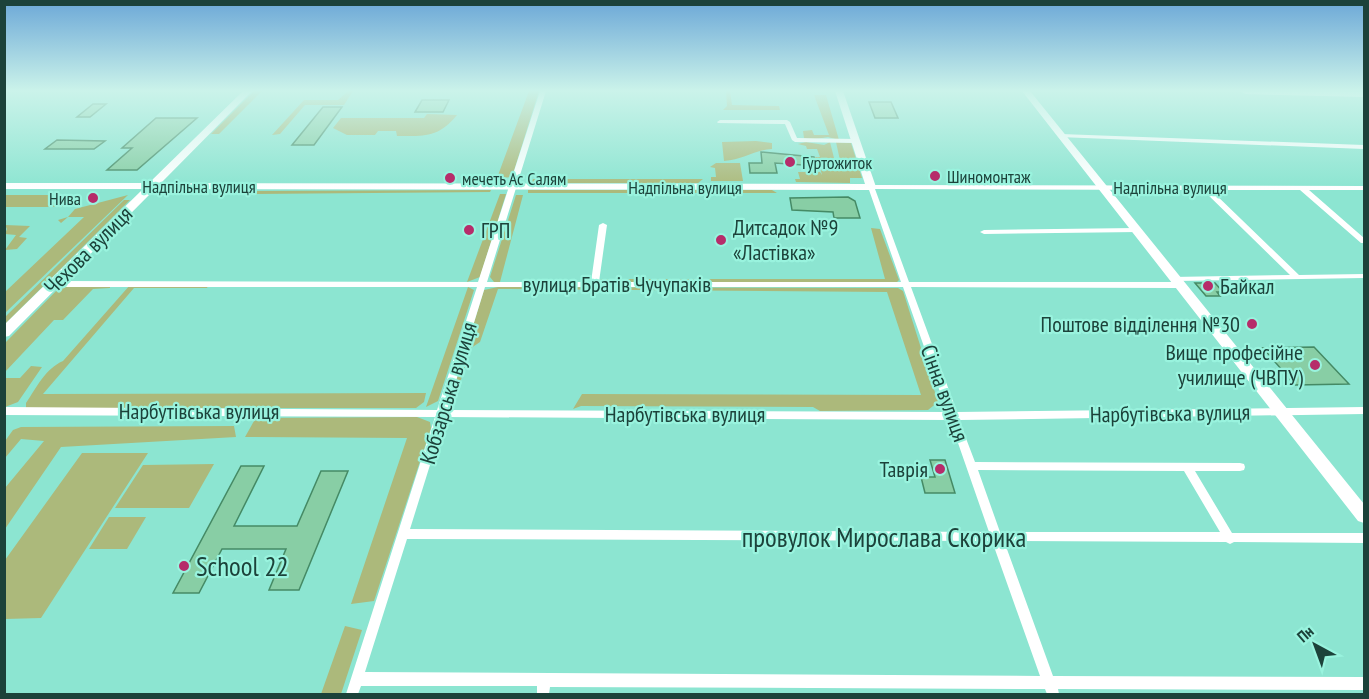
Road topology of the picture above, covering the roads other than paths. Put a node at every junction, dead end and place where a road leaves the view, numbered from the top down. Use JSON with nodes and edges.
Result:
{"nodes":[{"id":1,"x":215,"y":124,"type":"edge"},
{"id":2,"x":533,"y":124,"type":"edge"},
{"id":3,"x":787,"y":124,"type":"edge"},
{"id":4,"x":850,"y":124,"type":"edge"},
{"id":5,"x":1051,"y":124,"type":"edge"},
{"id":6,"x":1061,"y":136,"type":"junction"},
{"id":7,"x":856,"y":141,"type":"junction"},
{"id":8,"x":1365,"y":147,"type":"edge"},
{"id":9,"x":4,"y":186,"type":"edge"},
{"id":10,"x":151,"y":186,"type":"junction"},
{"id":11,"x":514,"y":186,"type":"junction"},
{"id":12,"x":871,"y":187,"type":"junction"},
{"id":13,"x":1102,"y":187,"type":"junction"},
{"id":14,"x":1204,"y":188,"type":"junction"},
{"id":15,"x":1302,"y":188,"type":"junction"},
{"id":16,"x":1365,"y":188,"type":"edge"},
{"id":17,"x":603,"y":225,"type":"dead end"},
{"id":18,"x":1135,"y":230,"type":"junction"},
{"id":19,"x":984,"y":232,"type":"dead end"},
{"id":20,"x":1365,"y":241,"type":"edge"},
{"id":21,"x":1365,"y":276,"type":"edge"},
{"id":22,"x":1297,"y":277,"type":"junction"},
{"id":23,"x":1178,"y":282,"type":"junction"},
{"id":24,"x":54,"y":284,"type":"junction"},
{"id":25,"x":595,"y":284,"type":"junction"},
{"id":26,"x":482,"y":285,"type":"junction"},
{"id":27,"x":906,"y":285,"type":"junction"},
{"id":28,"x":4,"y":333,"type":"edge"},
{"id":29,"x":1365,"y":410,"type":"edge"},
{"id":30,"x":4,"y":411,"type":"edge"},
{"id":31,"x":441,"y":411,"type":"junction"},
{"id":32,"x":1281,"y":411,"type":"junction"},
{"id":33,"x":953,"y":415,"type":"junction"},
{"id":34,"x":971,"y":466,"type":"junction"},
{"id":35,"x":1187,"y":467,"type":"junction"},
{"id":36,"x":1240,"y":467,"type":"dead end"},
{"id":37,"x":1365,"y":516,"type":"edge"},
{"id":38,"x":403,"y":534,"type":"junction"},
{"id":39,"x":997,"y":538,"type":"junction"},
{"id":40,"x":1365,"y":538,"type":"edge"},
{"id":41,"x":1230,"y":539,"type":"junction"},
{"id":42,"x":357,"y":679,"type":"junction"},
{"id":43,"x":544,"y":679,"type":"junction"},
{"id":44,"x":1365,"y":684,"type":"edge"},
{"id":45,"x":1051,"y":689,"type":"edge"},
{"id":46,"x":352,"y":694,"type":"edge"},
{"id":47,"x":543,"y":694,"type":"edge"}],
"edges":[{"from":1,"to":10,"type":"main road","name":"Чехова вулиця"},
{"from":2,"to":11,"type":"street","name":"Кобзарська вулиця"},
{"from":3,"to":7,"type":"street"},
{"from":4,"to":7,"type":"main road","name":"Сінна вулиця"},
{"from":5,"to":6,"type":"main road"},
{"from":6,"to":8,"type":"street"},
{"from":6,"to":13,"type":"main road"},
{"from":7,"to":12,"type":"main road","name":"Сінна вулиця"},
{"from":9,"to":10,"type":"main road","name":"Надпільна вулиця"},
{"from":10,"to":11,"type":"main road","name":"Надпільна вулиця"},
{"from":10,"to":24,"type":"main road","name":"Чехова вулиця"},
{"from":11,"to":12,"type":"main road","name":"Надпільна вулиця"},
{"from":11,"to":26,"type":"street","name":"Кобзарська вулиця"},
{"from":12,"to":13,"type":"street","name":"Надпільна вулиця"},
{"from":12,"to":27,"type":"street","name":"Сінна вулиця"},
{"from":13,"to":14,"type":"street","name":"Надпільна вулиця"},
{"from":13,"to":18,"type":"main road"},
{"from":14,"to":15,"type":"street","name":"Надпільна вулиця"},
{"from":14,"to":22,"type":"street"},
{"from":15,"to":16,"type":"street","name":"Надпільна вулиця"},
{"from":15,"to":20,"type":"street"},
{"from":17,"to":25,"type":"street"},
{"from":18,"to":19,"type":"street"},
{"from":18,"to":23,"type":"main road"},
{"from":21,"to":22,"type":"street","name":"вулиця Братів Чучупаків"},
{"from":22,"to":23,"type":"street","name":"вулиця Братів Чучупаків"},
{"from":23,"to":27,"type":"street","name":"вулиця Братів Чучупаків"},
{"from":23,"to":32,"type":"main road"},
{"from":24,"to":26,"type":"street","name":"вулиця Братів Чучупаків"},
{"from":24,"to":28,"type":"main road","name":"Чехова вулиця"},
{"from":25,"to":26,"type":"street","name":"вулиця Братів Чучупаків"},
{"from":25,"to":27,"type":"street","name":"вулиця Братів Чучупаків"},
{"from":26,"to":31,"type":"street","name":"Кобзарська вулиця"},
{"from":27,"to":33,"type":"street","name":"Сінна вулиця"},
{"from":29,"to":32,"type":"street","name":"Нарбутівська вулиця"},
{"from":30,"to":31,"type":"street","name":"Нарбутівська вулиця"},
{"from":31,"to":33,"type":"street","name":"Нарбутівська вулиця"},
{"from":31,"to":38,"type":"street","name":"Кобзарська вулиця"},
{"from":32,"to":33,"type":"street","name":"Нарбутівська вулиця"},
{"from":32,"to":37,"type":"main road"},
{"from":33,"to":34,"type":"street","name":"Сінна вулиця"},
{"from":34,"to":35,"type":"street"},
{"from":34,"to":39,"type":"street","name":"Сінна вулиця"},
{"from":35,"to":36,"type":"street"},
{"from":35,"to":41,"type":"street"},
{"from":38,"to":39,"type":"street","name":"провулок Мирослава Скорика"},
{"from":38,"to":42,"type":"street","name":"Кобзарська вулиця"},
{"from":39,"to":41,"type":"street","name":"провулок Мирослава Скорика"},
{"from":39,"to":45,"type":"street","name":"Сінна вулиця"},
{"from":40,"to":41,"type":"street","name":"провулок Мирослава Скорика"},
{"from":42,"to":43,"type":"street"},
{"from":42,"to":46,"type":"street","name":"Кобзарська вулиця"},
{"from":43,"to":45,"type":"street"},
{"from":43,"to":47,"type":"street"},
{"from":44,"to":45,"type":"street"}]}
